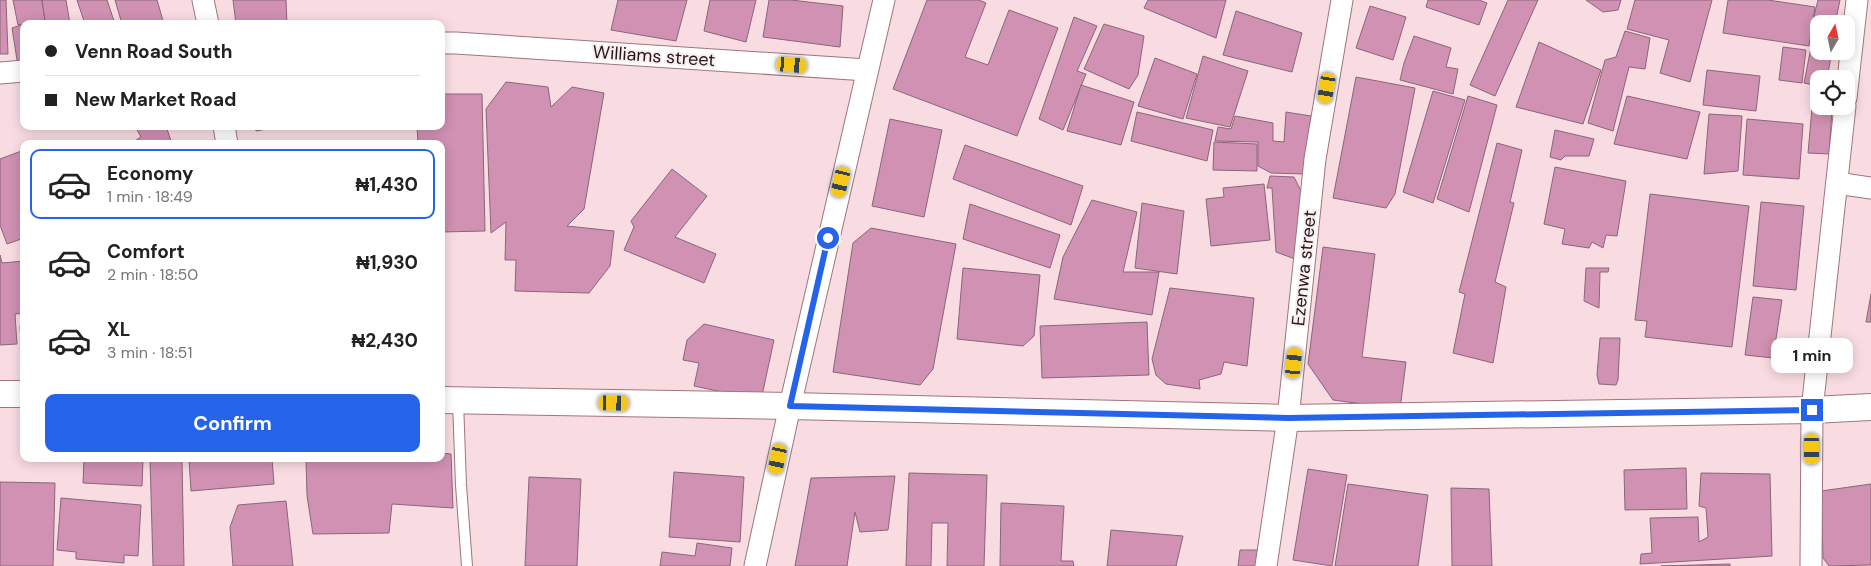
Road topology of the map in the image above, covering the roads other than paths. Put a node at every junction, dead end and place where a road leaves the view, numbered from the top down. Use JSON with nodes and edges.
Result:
{"nodes":[{"id":1,"x":203,"y":0,"type":"edge"},
{"id":2,"x":884,"y":0,"type":"edge"},
{"id":3,"x":1342,"y":0,"type":"edge"},
{"id":4,"x":1858,"y":0,"type":"edge"},
{"id":5,"x":207,"y":20,"type":"edge"},
{"id":6,"x":445,"y":43,"type":"edge"},
{"id":7,"x":867,"y":70,"type":"junction"},
{"id":8,"x":1849,"y":70,"type":"edge"},
{"id":9,"x":20,"y":71,"type":"edge"},
{"id":10,"x":0,"y":73,"type":"edge"},
{"id":11,"x":1844,"y":115,"type":"edge"},
{"id":12,"x":1837,"y":183,"type":"junction"},
{"id":13,"x":1871,"y":188,"type":"edge"},
{"id":14,"x":0,"y":394,"type":"edge"},
{"id":15,"x":20,"y":394,"type":"edge"},
{"id":16,"x":449,"y":400,"type":"edge"},
{"id":17,"x":790,"y":406,"type":"junction"},
{"id":18,"x":1871,"y":407,"type":"edge"},
{"id":19,"x":1812,"y":410,"type":"junction"},
{"id":20,"x":1288,"y":418,"type":"junction"},
{"id":21,"x":467,"y":566,"type":"edge"},
{"id":22,"x":755,"y":566,"type":"edge"},
{"id":23,"x":1266,"y":566,"type":"edge"},
{"id":24,"x":1812,"y":566,"type":"edge"}],
"edges":[{"from":1,"to":5,"type":"street"},
{"from":2,"to":7,"type":"street"},
{"from":3,"to":20,"type":"street","name":"Ezenwa street"},
{"from":4,"to":8,"type":"street"},
{"from":6,"to":7,"type":"street","name":"Williams street"},
{"from":7,"to":17,"type":"street"},
{"from":9,"to":10,"type":"street"},
{"from":11,"to":12,"type":"street"},
{"from":12,"to":13,"type":"street"},
{"from":12,"to":19,"type":"street"},
{"from":14,"to":15,"type":"street"},
{"from":16,"to":17,"type":"street"},
{"from":16,"to":21,"type":"lane"},
{"from":17,"to":20,"type":"street"},
{"from":17,"to":22,"type":"street"},
{"from":18,"to":19,"type":"street"},
{"from":19,"to":20,"type":"street"},
{"from":19,"to":24,"type":"street"},
{"from":20,"to":23,"type":"street","name":"Ezenwa street"}]}
